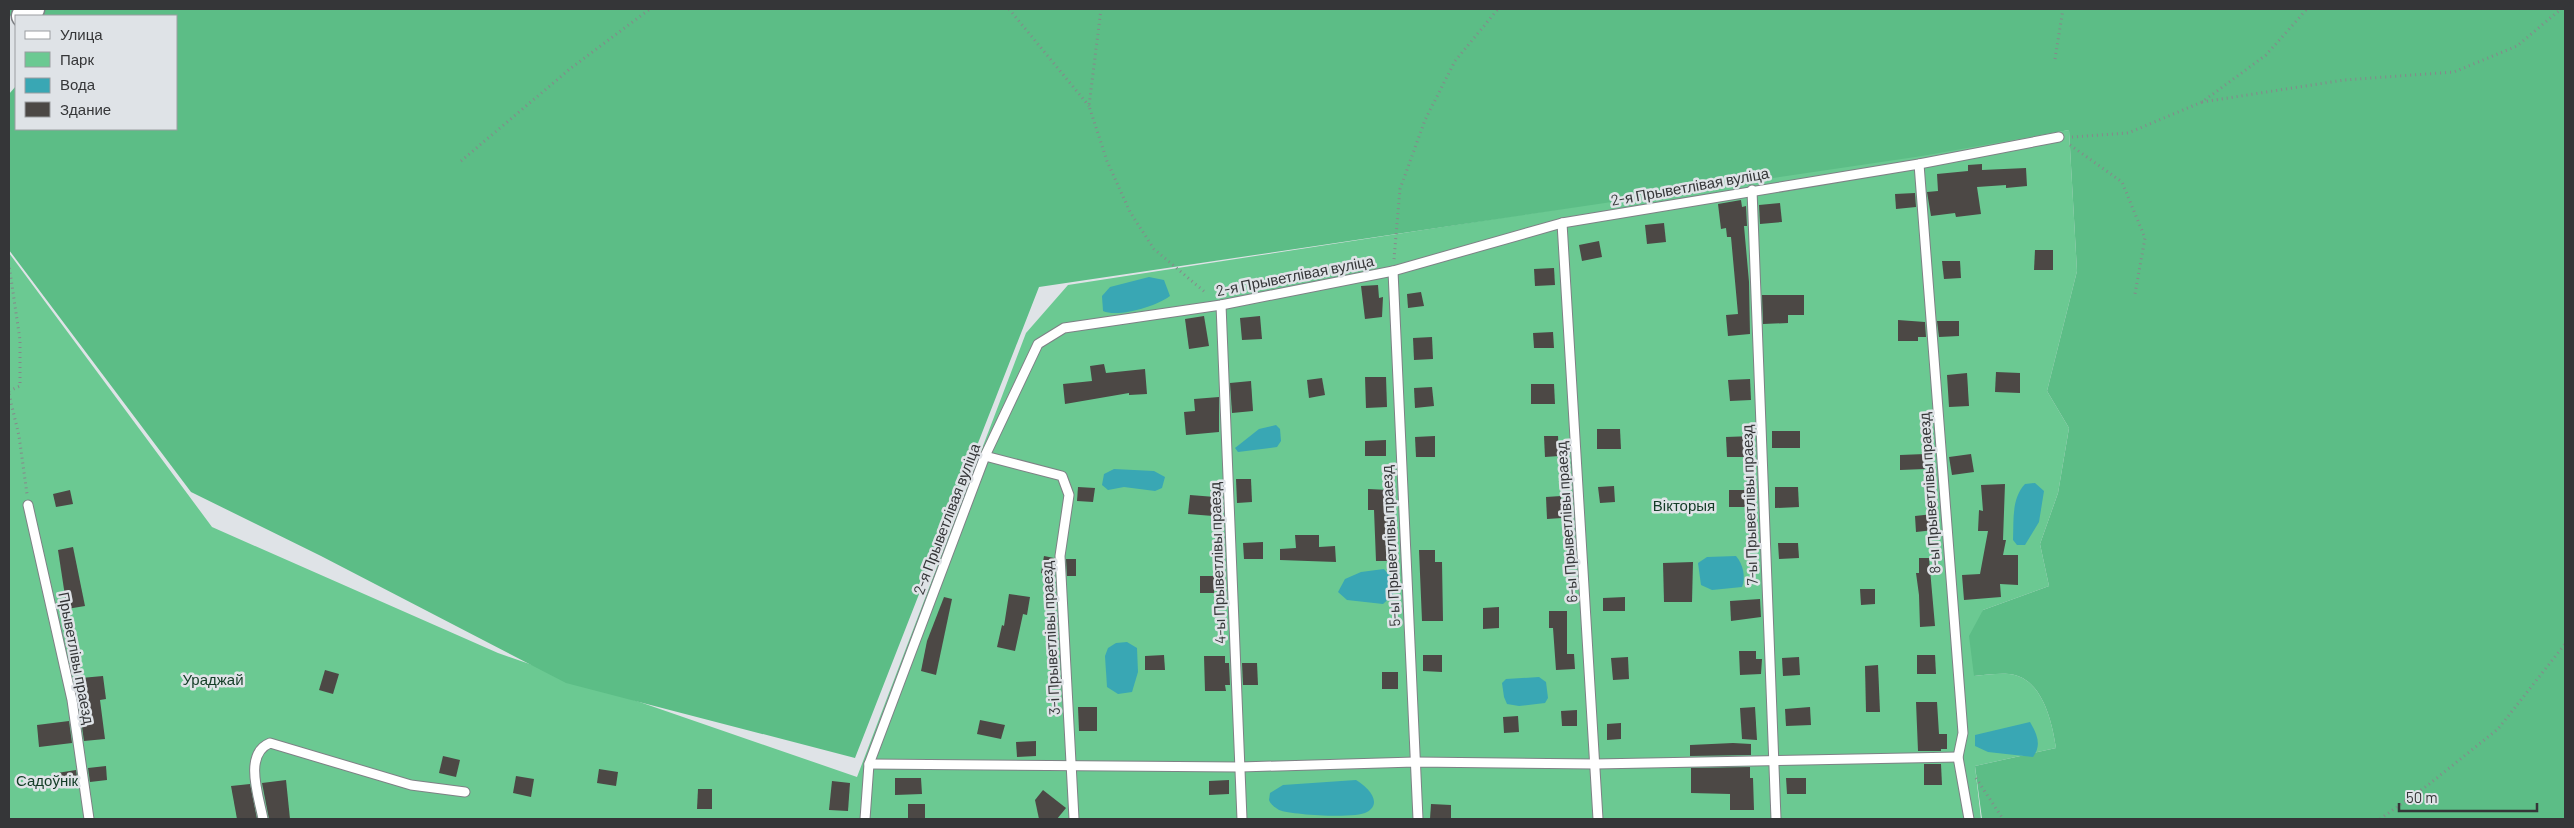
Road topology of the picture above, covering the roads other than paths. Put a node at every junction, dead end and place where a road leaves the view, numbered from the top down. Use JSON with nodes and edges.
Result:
{"nodes":[{"id":1,"x":2059,"y":138,"type":"road end"},
{"id":2,"x":1919,"y":164,"type":"junction"},
{"id":3,"x":1752,"y":190,"type":"junction"},
{"id":4,"x":1562,"y":223,"type":"junction"},
{"id":5,"x":1393,"y":271,"type":"junction"},
{"id":6,"x":1220,"y":305,"type":"junction"},
{"id":7,"x":985,"y":456,"type":"junction"},
{"id":8,"x":28,"y":504,"type":"road end"},
{"id":9,"x":1958,"y":757,"type":"junction"},
{"id":10,"x":1415,"y":762,"type":"junction"},
{"id":11,"x":1773,"y":762,"type":"junction"},
{"id":12,"x":869,"y":764,"type":"junction"},
{"id":13,"x":1595,"y":764,"type":"junction"},
{"id":14,"x":1072,"y":767,"type":"junction"},
{"id":15,"x":1240,"y":767,"type":"junction"},
{"id":16,"x":465,"y":792,"type":"dead end"},
{"id":17,"x":89,"y":819,"type":"edge"},
{"id":18,"x":263,"y":819,"type":"edge"},
{"id":19,"x":865,"y":819,"type":"edge"},
{"id":20,"x":1074,"y":819,"type":"edge"},
{"id":21,"x":1242,"y":819,"type":"edge"},
{"id":22,"x":1418,"y":819,"type":"edge"},
{"id":23,"x":1598,"y":819,"type":"edge"},
{"id":24,"x":1776,"y":819,"type":"edge"},
{"id":25,"x":1969,"y":819,"type":"edge"}],
"edges":[{"from":1,"to":2,"type":"lane","name":"2-я Прыветлівая вуліца"},
{"from":2,"to":3,"type":"lane","name":"2-я Прыветлівая вуліца"},
{"from":2,"to":9,"type":"lane","name":"8-ы Прыветлівы праезд"},
{"from":3,"to":4,"type":"lane","name":"2-я Прыветлівая вуліца"},
{"from":3,"to":11,"type":"lane","name":"7-ы Прыветлівы праезд"},
{"from":4,"to":5,"type":"lane","name":"2-я Прыветлівая вуліца"},
{"from":4,"to":13,"type":"lane","name":"6-ы Прыветлівы праезд"},
{"from":5,"to":6,"type":"lane","name":"2-я Прыветлівая вуліца"},
{"from":5,"to":10,"type":"lane","name":"5-ы Прыветлівы праезд"},
{"from":6,"to":7,"type":"lane","name":"2-я Прыветлівая вуліца"},
{"from":6,"to":15,"type":"lane","name":"4-ы Прыветлівы праезд"},
{"from":7,"to":12,"type":"lane","name":"2-я Прыветлівая вуліца"},
{"from":7,"to":14,"type":"lane","name":"3-і Прыветлівы праезд"},
{"from":8,"to":17,"type":"lane","name":"Прыветлівы праезд"},
{"from":9,"to":11,"type":"lane"},
{"from":9,"to":25,"type":"lane","name":"8-ы Прыветлівы праезд"},
{"from":10,"to":13,"type":"lane"},
{"from":10,"to":15,"type":"lane"},
{"from":10,"to":22,"type":"lane","name":"5-ы Прыветлівы праезд"},
{"from":11,"to":13,"type":"lane"},
{"from":11,"to":24,"type":"lane","name":"7-ы Прыветлівы праезд"},
{"from":12,"to":14,"type":"lane"},
{"from":12,"to":19,"type":"lane","name":"2-я Прыветлівая вуліца"},
{"from":13,"to":23,"type":"lane","name":"6-ы Прыветлівы праезд"},
{"from":14,"to":15,"type":"lane"},
{"from":14,"to":20,"type":"lane","name":"3-і Прыветлівы праезд"},
{"from":15,"to":21,"type":"lane","name":"4-ы Прыветлівы праезд"},
{"from":16,"to":18,"type":"lane"}]}
